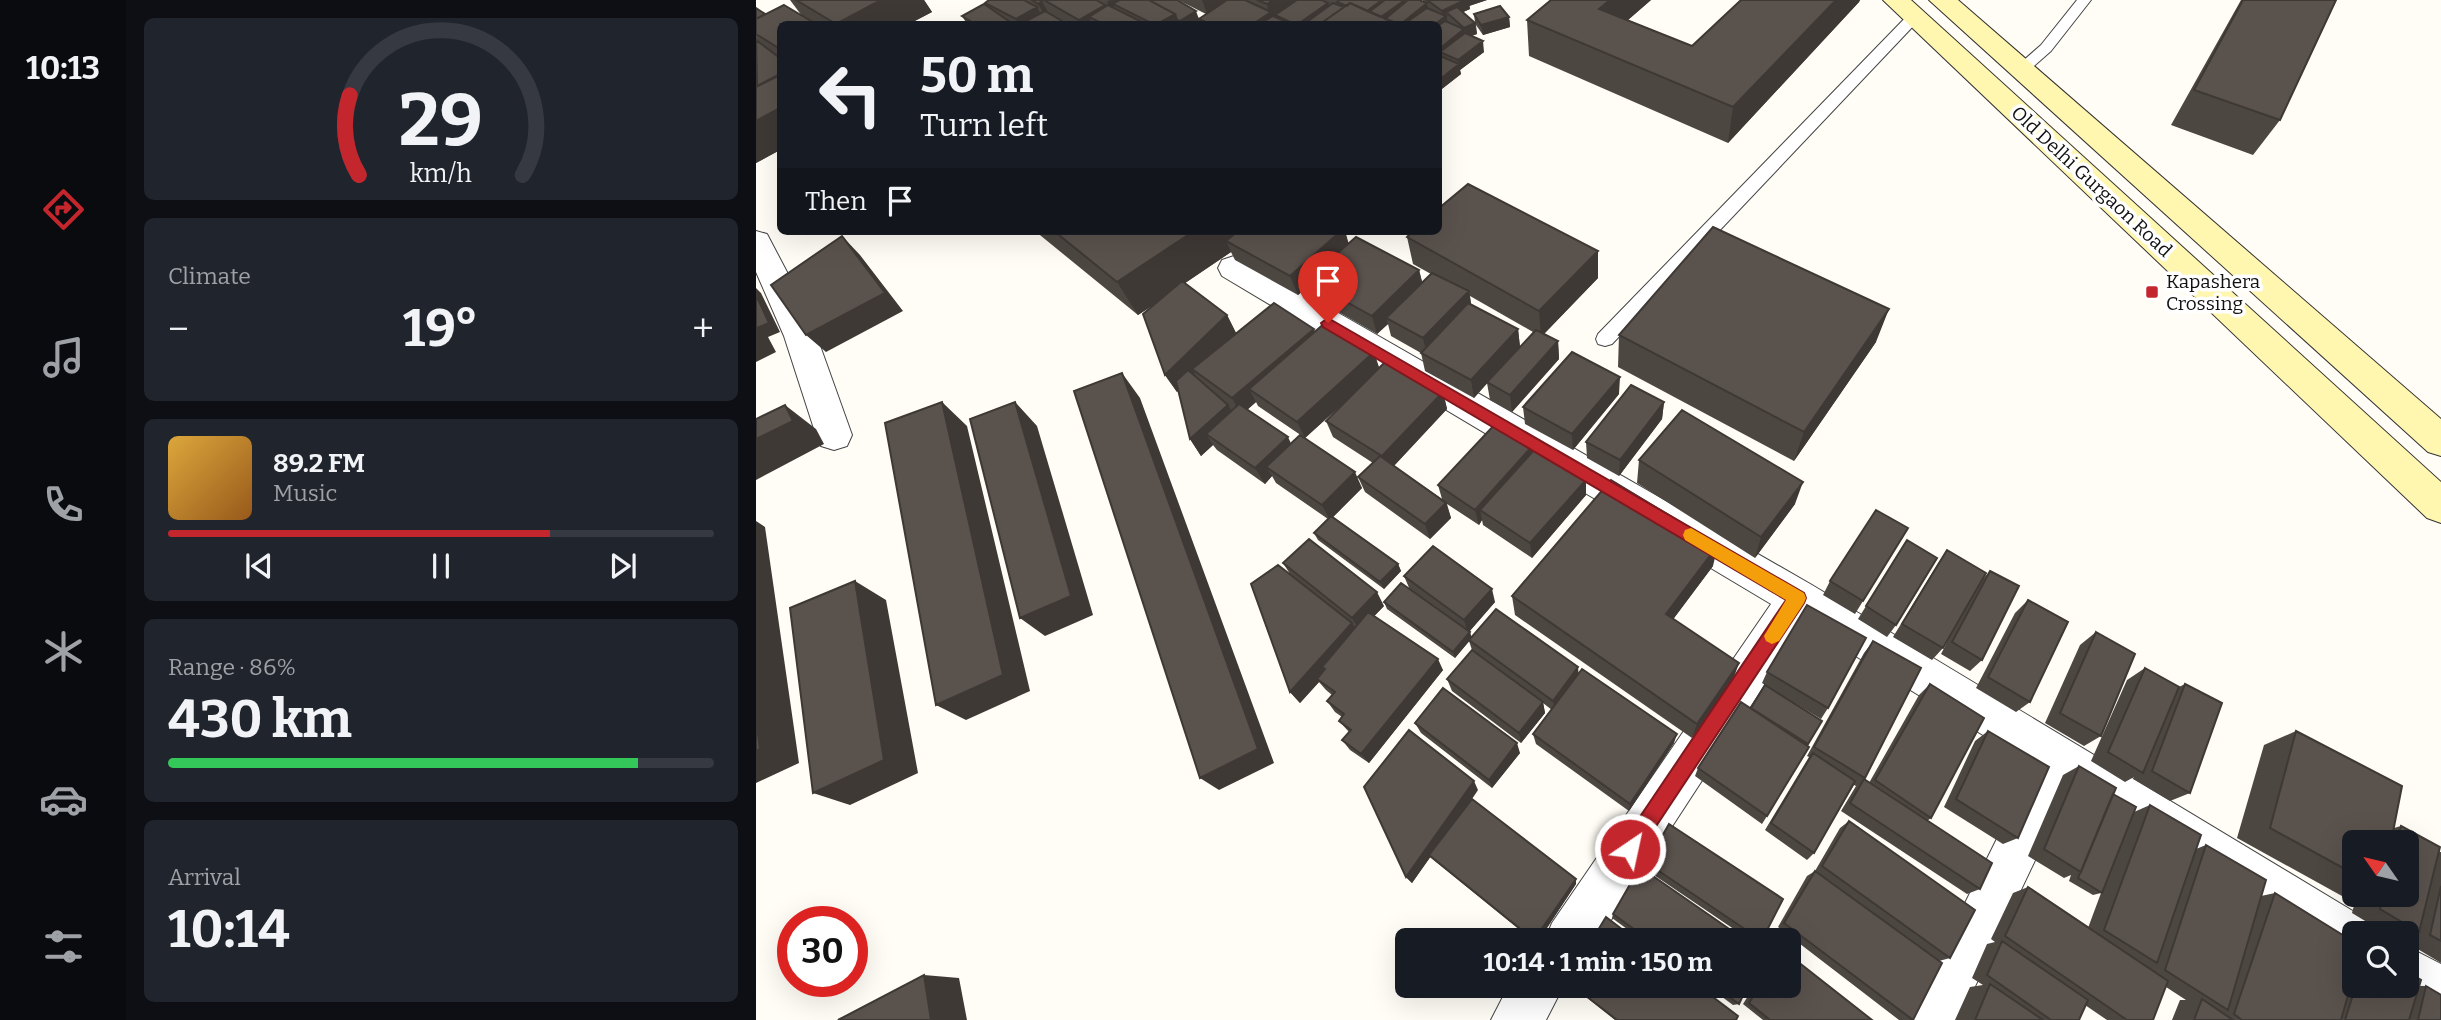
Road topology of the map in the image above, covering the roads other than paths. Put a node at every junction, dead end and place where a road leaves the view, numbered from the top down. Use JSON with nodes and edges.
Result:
{"nodes":[{"id":1,"x":1942,"y":0,"type":"edge"},
{"id":2,"x":2084,"y":0,"type":"edge"},
{"id":3,"x":1905,"y":8,"type":"edge"},
{"id":4,"x":1976,"y":30,"type":"junction"},
{"id":5,"x":1941,"y":41,"type":"junction"},
{"id":6,"x":2021,"y":70,"type":"junction"},
{"id":7,"x":756,"y":242,"type":"edge"},
{"id":8,"x":1234,"y":268,"type":"dead end"},
{"id":9,"x":1605,"y":339,"type":"dead end"},
{"id":10,"x":834,"y":435,"type":"dead end"},
{"id":11,"x":2441,"y":440,"type":"edge"},
{"id":12,"x":2441,"y":506,"type":"edge"},
{"id":13,"x":1798,"y":598,"type":"junction"},
{"id":14,"x":2060,"y":759,"type":"junction"},
{"id":15,"x":1577,"y":928,"type":"edge"},
{"id":16,"x":2342,"y":932,"type":"edge"},
{"id":17,"x":2419,"y":979,"type":"edge"},
{"id":18,"x":2441,"y":992,"type":"edge"},
{"id":19,"x":1530,"y":998,"type":"edge"},
{"id":20,"x":1516,"y":1020,"type":"edge"},
{"id":21,"x":1932,"y":1020,"type":"edge"}],
"edges":[{"from":1,"to":4,"type":"main road","name":"Old Delhi Gurgaon Road"},
{"from":2,"to":6,"type":"lane"},
{"from":3,"to":5,"type":"main road","name":"Old Delhi Gurgaon Road"},
{"from":3,"to":9,"type":"lane"},
{"from":4,"to":5,"type":"main road"},
{"from":4,"to":6,"type":"main road","name":"Old Delhi Gurgaon Road"},
{"from":5,"to":12,"type":"main road","name":"Old Delhi Gurgaon Road"},
{"from":6,"to":11,"type":"main road","name":"Old Delhi Gurgaon Road"},
{"from":7,"to":10,"type":"street"},
{"from":8,"to":13,"type":"street"},
{"from":13,"to":14,"type":"street"},
{"from":13,"to":15,"type":"street"},
{"from":14,"to":16,"type":"street"},
{"from":14,"to":21,"type":"street"},
{"from":17,"to":18,"type":"street"},
{"from":19,"to":20,"type":"street"}]}
